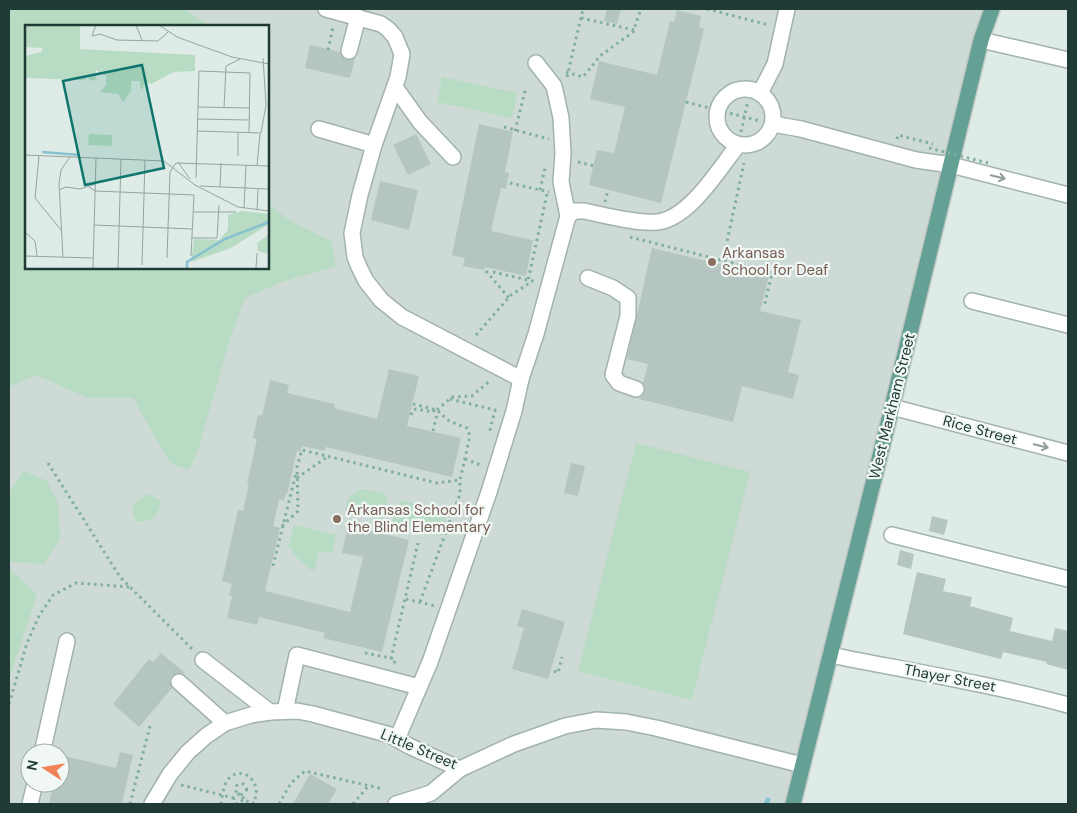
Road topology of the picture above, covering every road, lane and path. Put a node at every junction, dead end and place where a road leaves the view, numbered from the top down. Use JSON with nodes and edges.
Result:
{"nodes":[{"id":1,"x":641,"y":9,"type":"edge"},
{"id":2,"x":707,"y":9,"type":"edge"},
{"id":3,"x":787,"y":9,"type":"edge"},
{"id":4,"x":992,"y":9,"type":"edge"},
{"id":5,"x":331,"y":10,"type":"edge"},
{"id":6,"x":358,"y":17,"type":"junction"},
{"id":7,"x":581,"y":18,"type":"dead end"},
{"id":8,"x":763,"y":23,"type":"dead end"},
{"id":9,"x":634,"y":30,"type":"junction"},
{"id":10,"x":981,"y":40,"type":"junction"},
{"id":11,"x":328,"y":50,"type":"dead end"},
{"id":12,"x":349,"y":51,"type":"dead end"},
{"id":13,"x":1068,"y":60,"type":"edge"},
{"id":14,"x":536,"y":63,"type":"dead end"},
{"id":15,"x":558,"y":70,"type":"dead end"},
{"id":16,"x":394,"y":87,"type":"junction"},
{"id":17,"x":526,"y":87,"type":"dead end"},
{"id":18,"x":756,"y":91,"type":"junction"},
{"id":19,"x":686,"y":102,"type":"dead end"},
{"id":20,"x":718,"y":110,"type":"junction"},
{"id":21,"x":744,"y":117,"type":"junction"},
{"id":22,"x":772,"y":124,"type":"junction"},
{"id":23,"x":504,"y":128,"type":"dead end"},
{"id":24,"x":319,"y":129,"type":"dead end"},
{"id":25,"x":515,"y":132,"type":"junction"},
{"id":26,"x":897,"y":139,"type":"dead end"},
{"id":27,"x":552,"y":140,"type":"dead end"},
{"id":28,"x":933,"y":144,"type":"dead end"},
{"id":29,"x":374,"y":145,"type":"junction"},
{"id":30,"x":743,"y":145,"type":"junction"},
{"id":31,"x":929,"y":148,"type":"dead end"},
{"id":32,"x":453,"y":157,"type":"dead end"},
{"id":33,"x":988,"y":163,"type":"dead end"},
{"id":34,"x":584,"y":164,"type":"dead end"},
{"id":35,"x":951,"y":165,"type":"junction"},
{"id":36,"x":594,"y":166,"type":"dead end"},
{"id":37,"x":510,"y":183,"type":"dead end"},
{"id":38,"x":540,"y":190,"type":"dead end"},
{"id":39,"x":608,"y":190,"type":"dead end"},
{"id":40,"x":548,"y":191,"type":"dead end"},
{"id":41,"x":1068,"y":195,"type":"edge"},
{"id":42,"x":606,"y":197,"type":"dead end"},
{"id":43,"x":568,"y":216,"type":"junction"},
{"id":44,"x":626,"y":237,"type":"dead end"},
{"id":45,"x":722,"y":260,"type":"junction"},
{"id":46,"x":486,"y":271,"type":"dead end"},
{"id":47,"x":493,"y":272,"type":"dead end"},
{"id":48,"x":588,"y":278,"type":"dead end"},
{"id":49,"x":530,"y":280,"type":"junction"},
{"id":50,"x":509,"y":298,"type":"junction"},
{"id":51,"x":972,"y":301,"type":"dead end"},
{"id":52,"x":764,"y":307,"type":"dead end"},
{"id":53,"x":1068,"y":325,"type":"edge"},
{"id":54,"x":476,"y":335,"type":"dead end"},
{"id":55,"x":503,"y":369,"type":"junction"},
{"id":56,"x":521,"y":379,"type":"junction"},
{"id":57,"x":636,"y":389,"type":"dead end"},
{"id":58,"x":450,"y":399,"type":"junction"},
{"id":59,"x":413,"y":404,"type":"dead end"},
{"id":60,"x":892,"y":407,"type":"junction"},
{"id":61,"x":437,"y":410,"type":"junction"},
{"id":62,"x":411,"y":415,"type":"dead end"},
{"id":63,"x":434,"y":432,"type":"dead end"},
{"id":64,"x":488,"y":437,"type":"dead end"},
{"id":65,"x":1068,"y":453,"type":"edge"},
{"id":66,"x":328,"y":456,"type":"junction"},
{"id":67,"x":48,"y":463,"type":"dead end"},
{"id":68,"x":298,"y":467,"type":"junction"},
{"id":69,"x":297,"y":478,"type":"junction"},
{"id":70,"x":460,"y":480,"type":"junction"},
{"id":71,"x":282,"y":526,"type":"junction"},
{"id":72,"x":892,"y":535,"type":"dead end"},
{"id":73,"x":418,"y":544,"type":"dead end"},
{"id":74,"x":273,"y":566,"type":"dead end"},
{"id":75,"x":1068,"y":579,"type":"edge"},
{"id":76,"x":130,"y":587,"type":"junction"},
{"id":77,"x":406,"y":599,"type":"junction"},
{"id":78,"x":420,"y":602,"type":"junction"},
{"id":79,"x":448,"y":608,"type":"junction"},
{"id":80,"x":67,"y":641,"type":"dead end"},
{"id":81,"x":830,"y":655,"type":"junction"},
{"id":82,"x":562,"y":657,"type":"dead end"},
{"id":83,"x":391,"y":659,"type":"dead end"},
{"id":84,"x":203,"y":660,"type":"joint"},
{"id":85,"x":554,"y":672,"type":"dead end"},
{"id":86,"x":179,"y":682,"type":"dead end"},
{"id":87,"x":419,"y":687,"type":"junction"},
{"id":88,"x":9,"y":704,"type":"edge"},
{"id":89,"x":1068,"y":705,"type":"edge"},
{"id":90,"x":285,"y":711,"type":"junction"},
{"id":91,"x":270,"y":712,"type":"junction"},
{"id":92,"x":225,"y":724,"type":"junction"},
{"id":93,"x":150,"y":726,"type":"dead end"},
{"id":94,"x":397,"y":740,"type":"junction"},
{"id":95,"x":44,"y":743,"type":"edge"},
{"id":96,"x":802,"y":765,"type":"junction"},
{"id":97,"x":460,"y":769,"type":"junction"},
{"id":98,"x":370,"y":784,"type":"junction"},
{"id":99,"x":181,"y":785,"type":"dead end"},
{"id":100,"x":383,"y":789,"type":"dead end"},
{"id":101,"x":223,"y":795,"type":"junction"},
{"id":102,"x":234,"y":798,"type":"junction"},
{"id":103,"x":243,"y":800,"type":"junction"},
{"id":104,"x":130,"y":804,"type":"edge"},
{"id":105,"x":152,"y":804,"type":"edge"},
{"id":106,"x":221,"y":804,"type":"edge"},
{"id":107,"x":234,"y":804,"type":"edge"},
{"id":108,"x":238,"y":804,"type":"edge"},
{"id":109,"x":254,"y":804,"type":"edge"},
{"id":110,"x":280,"y":804,"type":"edge"},
{"id":111,"x":353,"y":804,"type":"edge"},
{"id":112,"x":396,"y":804,"type":"edge"},
{"id":113,"x":793,"y":804,"type":"edge"}],
"edges":[{"from":1,"to":9,"type":"path"},
{"from":2,"to":8,"type":"path"},
{"from":3,"to":18,"type":"street"},
{"from":4,"to":10,"type":"main road","name":"West Markham Street"},
{"from":5,"to":6,"type":"street"},
{"from":5,"to":11,"type":"path"},
{"from":6,"to":12,"type":"street"},
{"from":6,"to":16,"type":"street"},
{"from":7,"to":9,"type":"path"},
{"from":9,"to":15,"type":"path"},
{"from":10,"to":13,"type":"street"},
{"from":10,"to":35,"type":"main road","name":"West Markham Street"},
{"from":14,"to":43,"type":"street"},
{"from":16,"to":29,"type":"street"},
{"from":16,"to":32,"type":"street"},
{"from":17,"to":25,"type":"path"},
{"from":18,"to":20,"type":"street"},
{"from":18,"to":21,"type":"path"},
{"from":18,"to":22,"type":"street"},
{"from":19,"to":20,"type":"path"},
{"from":20,"to":21,"type":"path"},
{"from":20,"to":30,"type":"street"},
{"from":21,"to":22,"type":"path"},
{"from":21,"to":30,"type":"path"},
{"from":22,"to":30,"type":"street"},
{"from":22,"to":35,"type":"street"},
{"from":23,"to":25,"type":"path"},
{"from":24,"to":29,"type":"street"},
{"from":25,"to":27,"type":"path"},
{"from":26,"to":28,"type":"path"},
{"from":29,"to":55,"type":"street"},
{"from":30,"to":43,"type":"street"},
{"from":30,"to":45,"type":"path"},
{"from":31,"to":33,"type":"path","bridge":true},
{"from":34,"to":36,"type":"path"},
{"from":35,"to":41,"type":"street","one_way":true},
{"from":35,"to":60,"type":"main road","name":"West Markham Street"},
{"from":37,"to":38,"type":"path"},
{"from":39,"to":42,"type":"path"},
{"from":40,"to":49,"type":"path"},
{"from":43,"to":56,"type":"street"},
{"from":44,"to":45,"type":"path"},
{"from":45,"to":52,"type":"path"},
{"from":46,"to":50,"type":"path"},
{"from":47,"to":49,"type":"path"},
{"from":48,"to":57,"type":"street"},
{"from":49,"to":50,"type":"path"},
{"from":50,"to":54,"type":"path"},
{"from":51,"to":53,"type":"street"},
{"from":55,"to":56,"type":"street"},
{"from":55,"to":58,"type":"path"},
{"from":56,"to":79,"type":"street"},
{"from":58,"to":61,"type":"path"},
{"from":58,"to":64,"type":"path"},
{"from":59,"to":61,"type":"path"},
{"from":60,"to":65,"type":"street","name":"Rice Street","one_way":true},
{"from":60,"to":81,"type":"main road","name":"West Markham Street"},
{"from":61,"to":62,"type":"path"},
{"from":61,"to":63,"type":"path"},
{"from":61,"to":70,"type":"path"},
{"from":66,"to":68,"type":"path"},
{"from":66,"to":69,"type":"path"},
{"from":66,"to":70,"type":"path"},
{"from":67,"to":76,"type":"path"},
{"from":68,"to":69,"type":"path"},
{"from":68,"to":71,"type":"path"},
{"from":69,"to":71,"type":"path"},
{"from":70,"to":78,"type":"path"},
{"from":71,"to":74,"type":"path"},
{"from":72,"to":75,"type":"street"},
{"from":73,"to":77,"type":"path"},
{"from":76,"to":84,"type":"path"},
{"from":76,"to":88,"type":"path"},
{"from":77,"to":78,"type":"path"},
{"from":77,"to":83,"type":"path"},
{"from":78,"to":79,"type":"path"},
{"from":79,"to":87,"type":"street"},
{"from":80,"to":95,"type":"street"},
{"from":81,"to":89,"type":"street","name":"Thayer Street"},
{"from":81,"to":96,"type":"main road","name":"West Markham Street"},
{"from":82,"to":85,"type":"path"},
{"from":84,"to":91,"type":"street"},
{"from":86,"to":92,"type":"street"},
{"from":87,"to":90,"type":"street"},
{"from":87,"to":94,"type":"street"},
{"from":90,"to":91,"type":"street","name":"Little Street"},
{"from":90,"to":94,"type":"street","name":"Little Street"},
{"from":91,"to":92,"type":"street","name":"Little Street"},
{"from":92,"to":105,"type":"street","name":"Little Street"},
{"from":93,"to":104,"type":"path"},
{"from":94,"to":97,"type":"street","name":"Little Street"},
{"from":96,"to":97,"type":"street","name":"Little Street"},
{"from":96,"to":113,"type":"main road","name":"West Markham Street"},
{"from":97,"to":112,"type":"street"},
{"from":98,"to":100,"type":"path"},
{"from":98,"to":110,"type":"path"},
{"from":98,"to":111,"type":"path"},
{"from":99,"to":101,"type":"path"},
{"from":101,"to":102,"type":"path"},
{"from":101,"to":106,"type":"path"},
{"from":101,"to":109,"type":"path"},
{"from":102,"to":103,"type":"path"},
{"from":102,"to":108,"type":"path"},
{"from":103,"to":108,"type":"path"},
{"from":103,"to":109,"type":"path"},
{"from":107,"to":108,"type":"path"}]}
